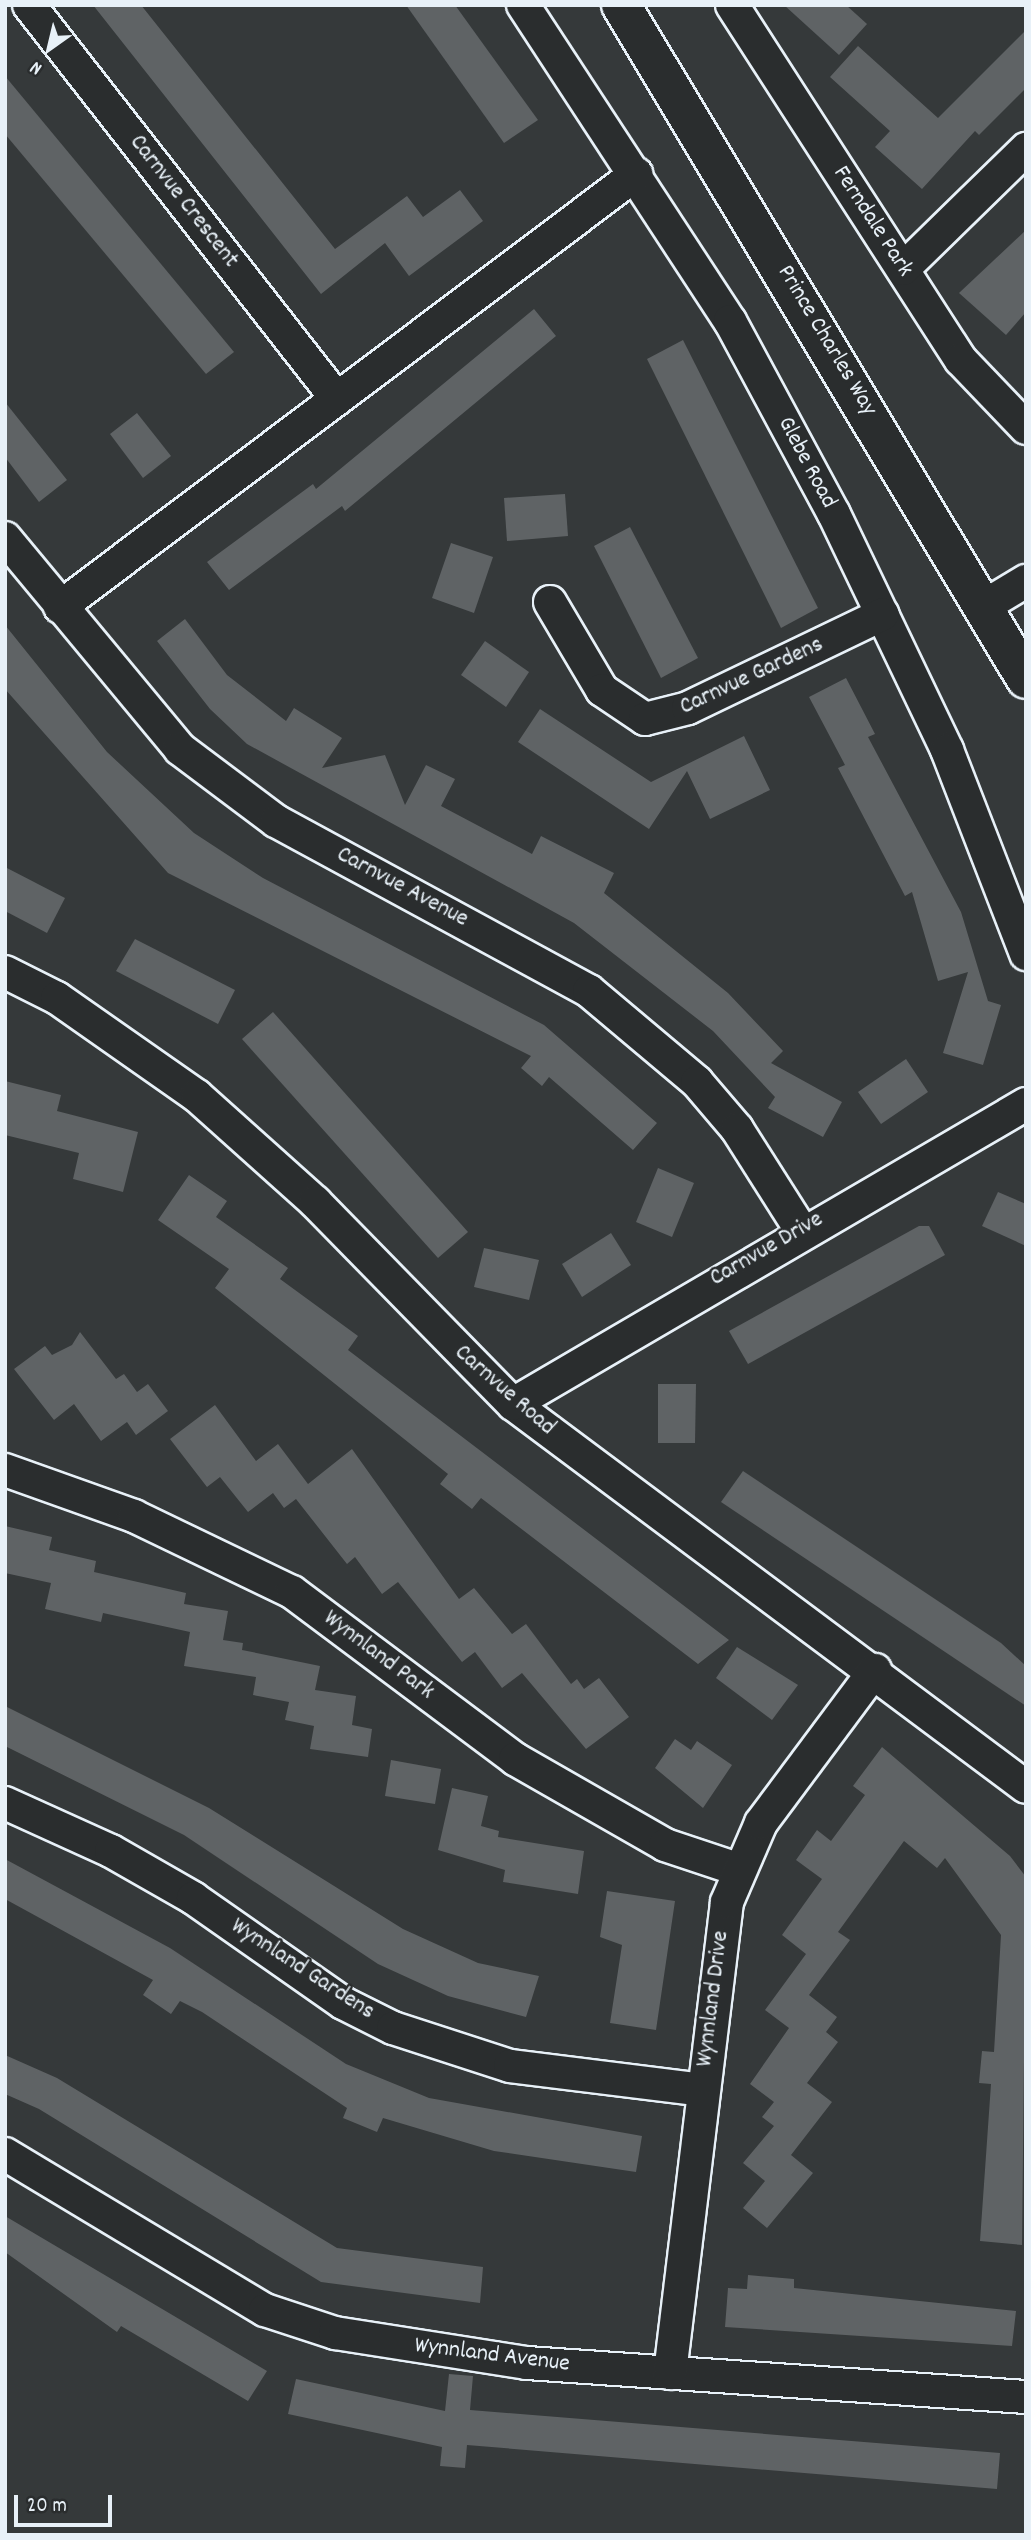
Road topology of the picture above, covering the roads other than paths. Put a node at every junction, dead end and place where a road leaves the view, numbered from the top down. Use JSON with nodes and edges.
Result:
{"nodes":[{"id":1,"x":29,"y":5,"type":"edge"},
{"id":2,"x":523,"y":5,"type":"edge"},
{"id":3,"x":621,"y":5,"type":"edge"},
{"id":4,"x":732,"y":5,"type":"edge"},
{"id":5,"x":1026,"y":149,"type":"edge"},
{"id":6,"x":636,"y":174,"type":"junction"},
{"id":7,"x":903,"y":268,"type":"junction"},
{"id":8,"x":337,"y":399,"type":"junction"},
{"id":9,"x":1026,"y":428,"type":"edge"},
{"id":10,"x":5,"y":538,"type":"edge"},
{"id":11,"x":1026,"y":581,"type":"edge"},
{"id":12,"x":551,"y":602,"type":"dead end"},
{"id":13,"x":986,"y":605,"type":"junction"},
{"id":14,"x":60,"y":607,"type":"junction"},
{"id":15,"x":883,"y":614,"type":"junction"},
{"id":16,"x":1026,"y":679,"type":"edge"},
{"id":17,"x":1026,"y":954,"type":"edge"},
{"id":18,"x":5,"y":972,"type":"edge"},
{"id":19,"x":1026,"y":1104,"type":"edge"},
{"id":20,"x":802,"y":1230,"type":"junction"},
{"id":21,"x":513,"y":1404,"type":"junction"},
{"id":22,"x":5,"y":1470,"type":"edge"},
{"id":23,"x":875,"y":1670,"type":"junction"},
{"id":24,"x":1026,"y":1787,"type":"edge"},
{"id":25,"x":5,"y":1803,"type":"edge"},
{"id":26,"x":737,"y":1868,"type":"junction"},
{"id":27,"x":703,"y":2090,"type":"junction"},
{"id":28,"x":5,"y":2154,"type":"edge"},
{"id":29,"x":670,"y":2373,"type":"junction"},
{"id":30,"x":1026,"y":2397,"type":"edge"}],
"edges":[{"from":1,"to":8,"type":"street","name":"Carnvue Crescent"},
{"from":2,"to":6,"type":"street","name":"Glebe Road"},
{"from":3,"to":13,"type":"street","name":"Prince Charles Way"},
{"from":4,"to":7,"type":"street","name":"Ferndale Park"},
{"from":5,"to":7,"type":"street"},
{"from":6,"to":8,"type":"street"},
{"from":6,"to":15,"type":"street","name":"Glebe Road"},
{"from":7,"to":9,"type":"street","name":"Ferndale Park"},
{"from":8,"to":14,"type":"street"},
{"from":10,"to":14,"type":"street","name":"Carnvue Avenue"},
{"from":11,"to":13,"type":"street"},
{"from":12,"to":15,"type":"street","name":"Carnvue Gardens"},
{"from":13,"to":16,"type":"street","name":"Prince Charles Way"},
{"from":14,"to":20,"type":"street","name":"Carnvue Avenue"},
{"from":15,"to":17,"type":"street","name":"Glebe Road"},
{"from":18,"to":21,"type":"street","name":"Carnvue Road"},
{"from":19,"to":20,"type":"street","name":"Carnvue Drive"},
{"from":20,"to":21,"type":"street","name":"Carnvue Drive"},
{"from":21,"to":23,"type":"street","name":"Carnvue Road"},
{"from":22,"to":26,"type":"street","name":"Wynnland Park"},
{"from":23,"to":24,"type":"street","name":"Carnvue Road"},
{"from":23,"to":26,"type":"street","name":"Wynnland Drive"},
{"from":25,"to":27,"type":"street","name":"Wynnland Gardens"},
{"from":26,"to":27,"type":"street","name":"Wynnland Drive"},
{"from":27,"to":29,"type":"street","name":"Wynnland Drive"},
{"from":28,"to":29,"type":"street","name":"Wynnland Avenue"},
{"from":29,"to":30,"type":"street","name":"Wynnland Avenue"}]}
